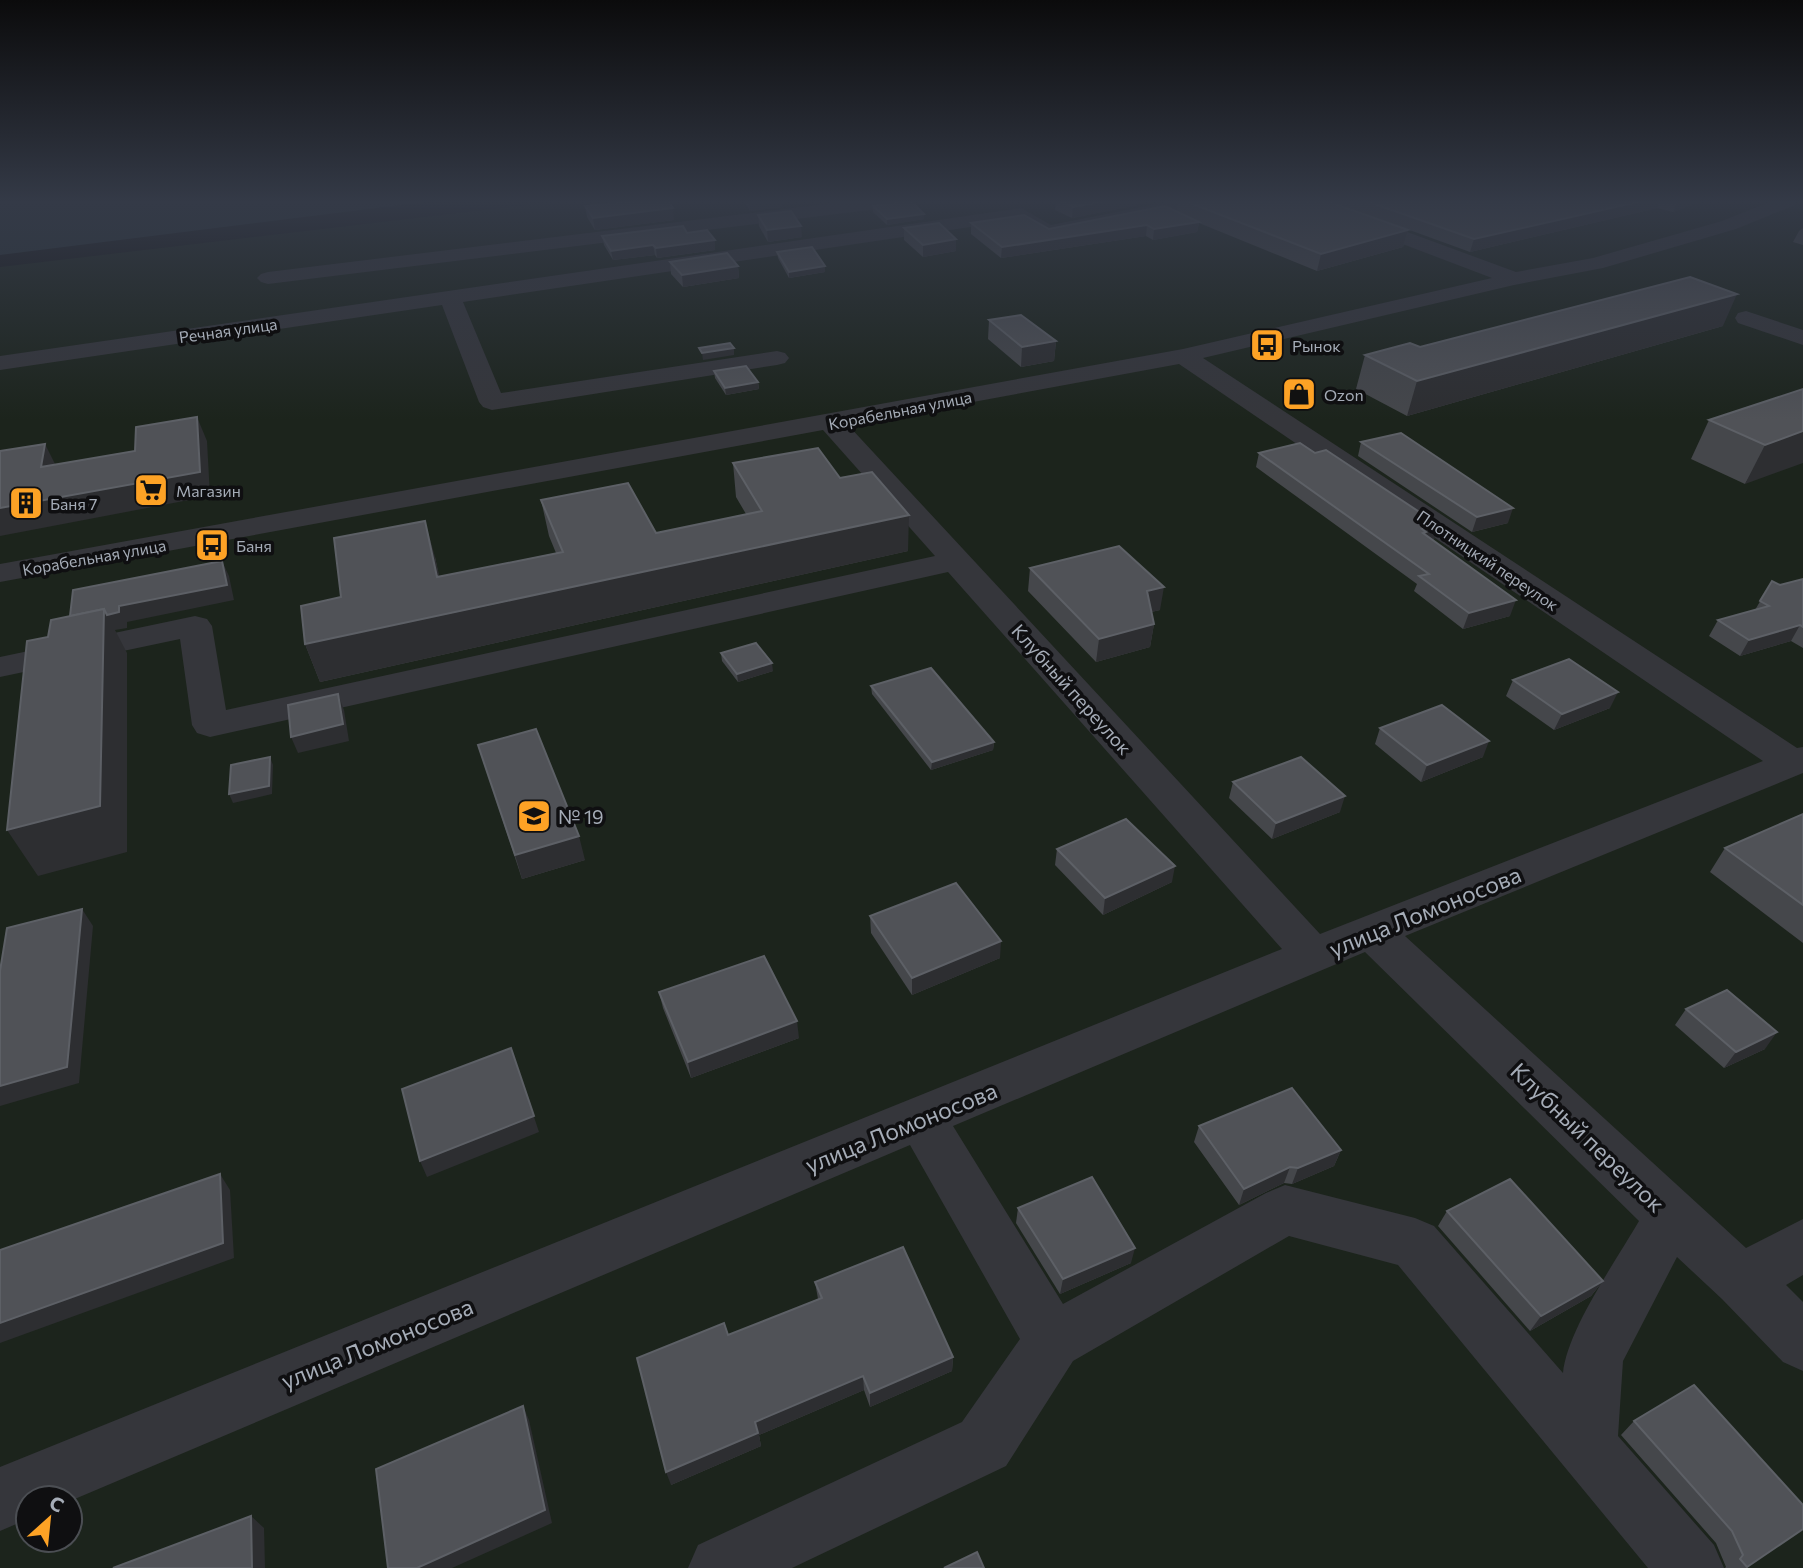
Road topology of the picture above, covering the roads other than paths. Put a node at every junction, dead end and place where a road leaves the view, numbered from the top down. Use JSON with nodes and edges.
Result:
{"nodes":[{"id":1,"x":299,"y":274,"type":"edge"},
{"id":2,"x":612,"y":274,"type":"edge"},
{"id":3,"x":1501,"y":274,"type":"edge"},
{"id":4,"x":1540,"y":274,"type":"edge"},
{"id":5,"x":268,"y":278,"type":"dead end"},
{"id":6,"x":1514,"y":279,"type":"junction"},
{"id":7,"x":450,"y":298,"type":"junction"},
{"id":8,"x":1746,"y":318,"type":"dead end"},
{"id":9,"x":1803,"y":338,"type":"edge"},
{"id":10,"x":1183,"y":356,"type":"junction"},
{"id":11,"x":778,"y":358,"type":"dead end"},
{"id":12,"x":0,"y":363,"type":"edge"},
{"id":13,"x":831,"y":423,"type":"junction"},
{"id":14,"x":956,"y":561,"type":"junction"},
{"id":15,"x":2,"y":581,"type":"edge"},
{"id":16,"x":0,"y":667,"type":"edge"},
{"id":17,"x":1797,"y":761,"type":"edge"},
{"id":18,"x":1372,"y":932,"type":"junction"},
{"id":19,"x":1313,"y":956,"type":"junction"},
{"id":20,"x":921,"y":1118,"type":"junction"},
{"id":21,"x":1671,"y":1216,"type":"junction"},
{"id":22,"x":1803,"y":1245,"type":"edge"},
{"id":23,"x":1742,"y":1280,"type":"junction"},
{"id":24,"x":1053,"y":1341,"type":"junction"},
{"id":25,"x":1803,"y":1342,"type":"edge"},
{"id":26,"x":1587,"y":1447,"type":"junction"},
{"id":27,"x":0,"y":1499,"type":"edge"},
{"id":28,"x":720,"y":1568,"type":"edge"},
{"id":29,"x":1691,"y":1568,"type":"edge"}],
"edges":[{"from":1,"to":5,"type":"street"},
{"from":2,"to":7,"type":"street","name":"Речная улица"},
{"from":3,"to":6,"type":"street"},
{"from":4,"to":6,"type":"street","name":"Корабельная улица"},
{"from":6,"to":10,"type":"street","name":"Корабельная улица"},
{"from":7,"to":11,"type":"street"},
{"from":7,"to":12,"type":"street","name":"Речная улица"},
{"from":8,"to":9,"type":"street"},
{"from":10,"to":13,"type":"street","name":"Корабельная улица"},
{"from":10,"to":17,"type":"street","name":"Плотницкий переулок"},
{"from":13,"to":14,"type":"street","name":"Клубный переулок"},
{"from":13,"to":15,"type":"street","name":"Корабельная улица"},
{"from":14,"to":16,"type":"street"},
{"from":14,"to":19,"type":"street","name":"Клубный переулок"},
{"from":17,"to":18,"type":"street","name":"улица Ломоносова"},
{"from":18,"to":19,"type":"street","name":"улица Ломоносова"},
{"from":18,"to":21,"type":"street","name":"Клубный переулок"},
{"from":19,"to":20,"type":"street","name":"улица Ломоносова"},
{"from":20,"to":24,"type":"street"},
{"from":20,"to":27,"type":"street","name":"улица Ломоносова"},
{"from":21,"to":23,"type":"street","name":"Клубный переулок"},
{"from":21,"to":26,"type":"street"},
{"from":22,"to":23,"type":"street"},
{"from":23,"to":25,"type":"street","name":"Клубный переулок"},
{"from":24,"to":26,"type":"street"},
{"from":24,"to":28,"type":"street"},
{"from":26,"to":29,"type":"street"}]}
